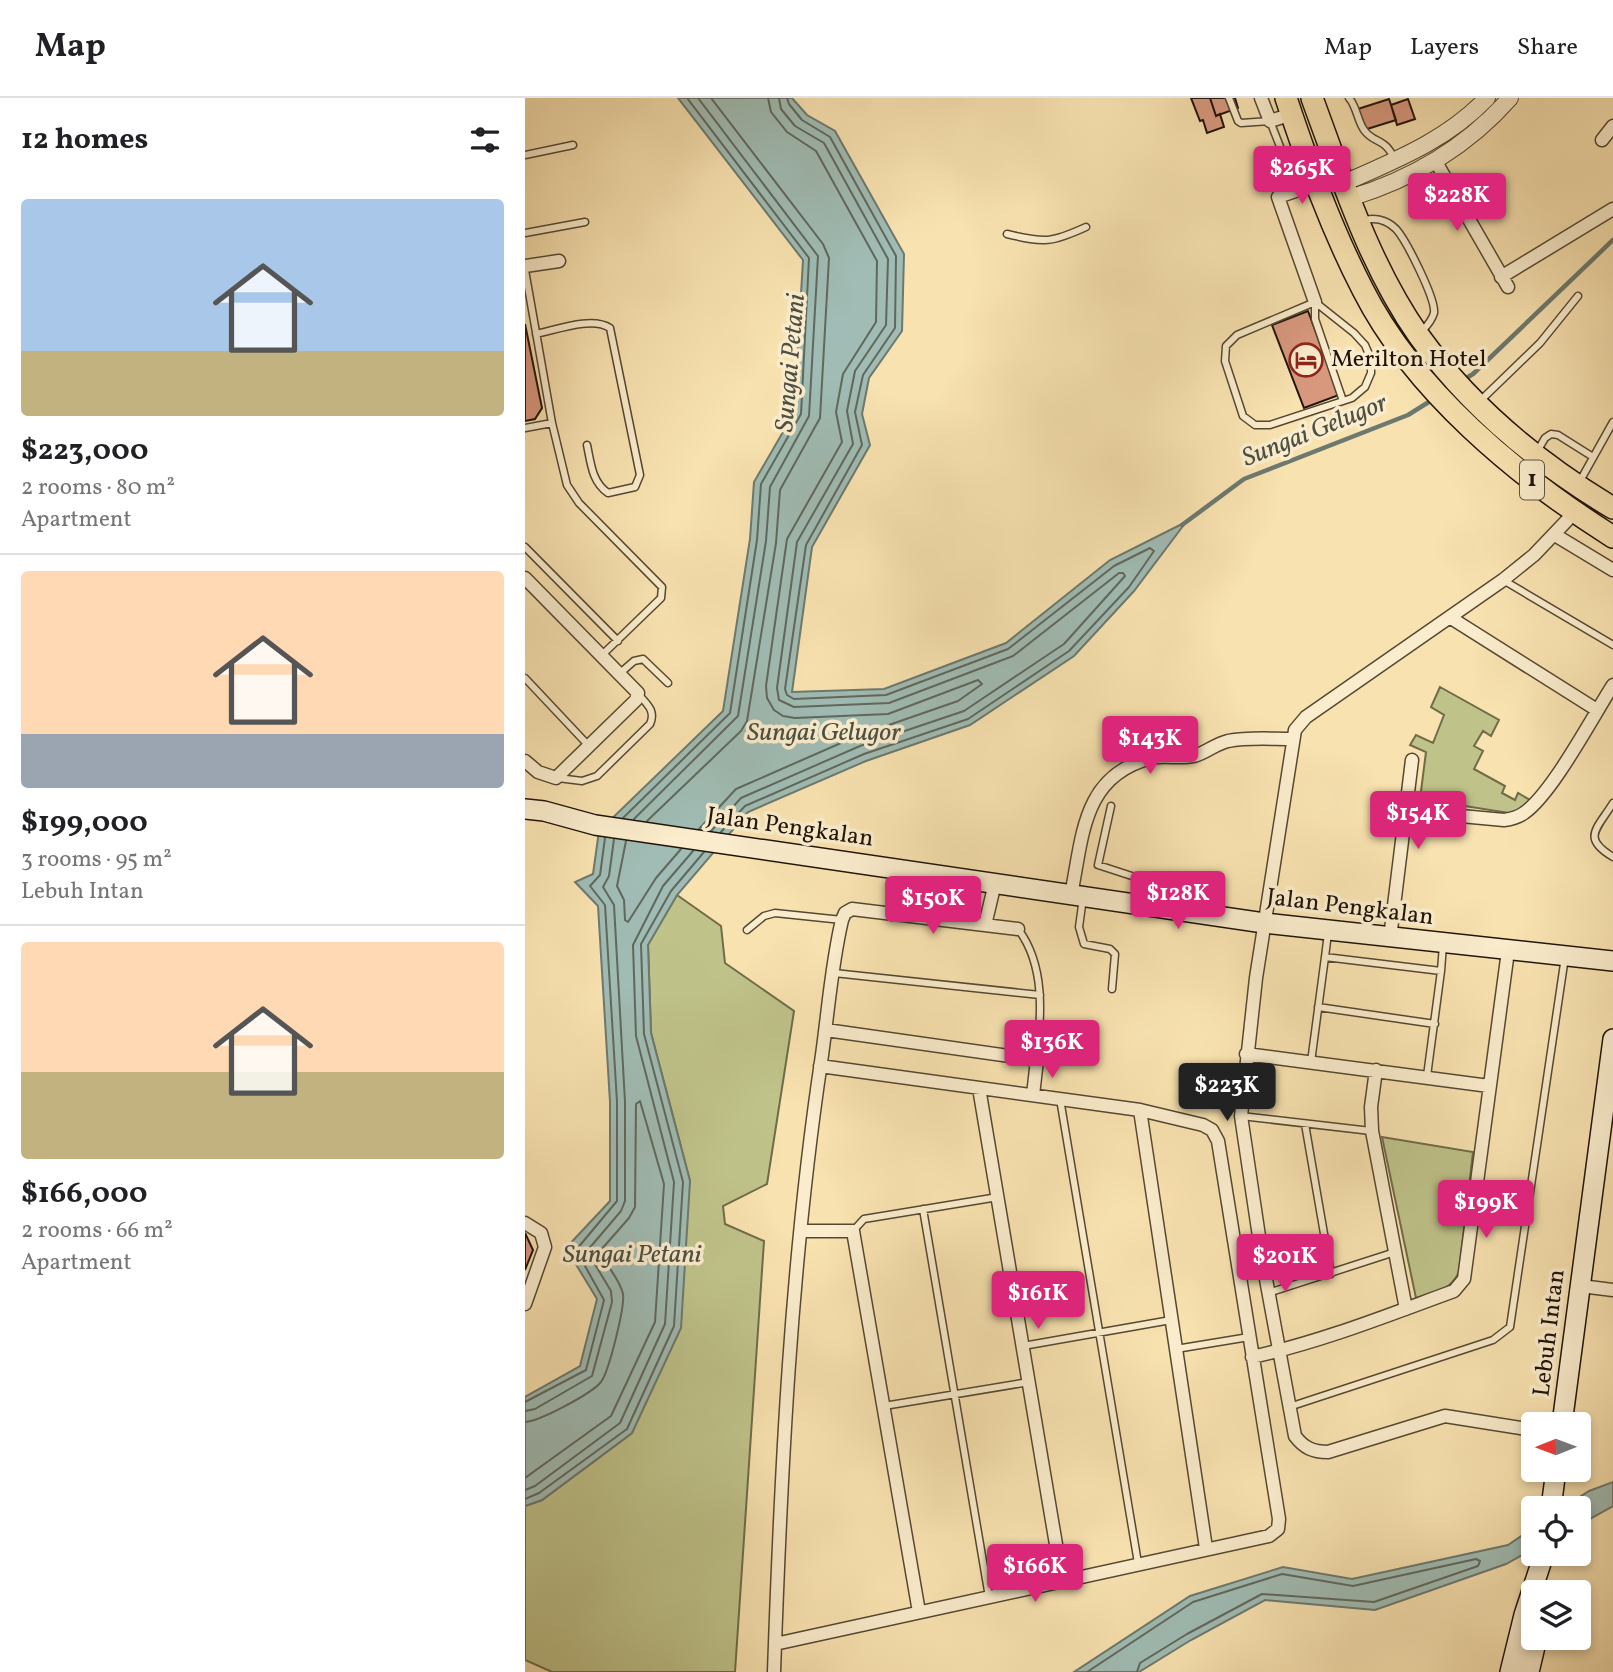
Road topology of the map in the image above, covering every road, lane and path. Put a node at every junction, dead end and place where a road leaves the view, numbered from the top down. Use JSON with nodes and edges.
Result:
{"nodes":[{"id":1,"x":1229,"y":98,"type":"edge"},
{"id":2,"x":1261,"y":98,"type":"edge"},
{"id":3,"x":1349,"y":98,"type":"edge"},
{"id":4,"x":1487,"y":98,"type":"edge"},
{"id":5,"x":1510,"y":98,"type":"edge"},
{"id":6,"x":1315,"y":99,"type":"edge"},
{"id":7,"x":1288,"y":104,"type":"edge"},
{"id":8,"x":1271,"y":121,"type":"junction"},
{"id":9,"x":1613,"y":126,"type":"edge"},
{"id":10,"x":1602,"y":140,"type":"dead end"},
{"id":11,"x":573,"y":145,"type":"dead end"},
{"id":12,"x":525,"y":155,"type":"edge"},
{"id":13,"x":1395,"y":161,"type":"junction"},
{"id":14,"x":1436,"y":162,"type":"junction"},
{"id":15,"x":1306,"y":187,"type":"junction"},
{"id":16,"x":1345,"y":192,"type":"junction"},
{"id":17,"x":1613,"y":209,"type":"edge"},
{"id":18,"x":585,"y":222,"type":"dead end"},
{"id":19,"x":1359,"y":222,"type":"junction"},
{"id":20,"x":1086,"y":227,"type":"dead end"},
{"id":21,"x":525,"y":233,"type":"edge"},
{"id":22,"x":1007,"y":234,"type":"dead end"},
{"id":23,"x":559,"y":261,"type":"dead end"},
{"id":24,"x":525,"y":268,"type":"edge"},
{"id":25,"x":1364,"y":292,"type":"junction"},
{"id":26,"x":1578,"y":296,"type":"dead end"},
{"id":27,"x":527,"y":298,"type":"edge"},
{"id":28,"x":1315,"y":302,"type":"junction"},
{"id":29,"x":536,"y":334,"type":"junction"},
{"id":30,"x":1418,"y":334,"type":"junction"},
{"id":31,"x":1476,"y":400,"type":"junction"},
{"id":32,"x":1343,"y":401,"type":"junction"},
{"id":33,"x":1613,"y":422,"type":"edge"},
{"id":34,"x":552,"y":423,"type":"junction"},
{"id":35,"x":525,"y":428,"type":"edge"},
{"id":36,"x":587,"y":445,"type":"dead end"},
{"id":37,"x":1535,"y":455,"type":"junction"},
{"id":38,"x":1593,"y":457,"type":"junction"},
{"id":39,"x":1577,"y":486,"type":"junction"},
{"id":40,"x":1613,"y":508,"type":"edge"},
{"id":41,"x":1574,"y":513,"type":"junction"},
{"id":42,"x":1555,"y":535,"type":"junction"},
{"id":43,"x":1613,"y":537,"type":"edge"},
{"id":44,"x":525,"y":547,"type":"edge"},
{"id":45,"x":1613,"y":570,"type":"edge"},
{"id":46,"x":1503,"y":580,"type":"junction"},
{"id":47,"x":528,"y":587,"type":"edge"},
{"id":48,"x":1451,"y":618,"type":"junction"},
{"id":49,"x":618,"y":641,"type":"junction"},
{"id":50,"x":1613,"y":645,"type":"edge"},
{"id":51,"x":601,"y":656,"type":"junction"},
{"id":52,"x":619,"y":674,"type":"junction"},
{"id":53,"x":525,"y":678,"type":"edge"},
{"id":54,"x":668,"y":683,"type":"dead end"},
{"id":55,"x":1613,"y":685,"type":"edge"},
{"id":56,"x":638,"y":693,"type":"junction"},
{"id":57,"x":1597,"y":710,"type":"junction"},
{"id":58,"x":1292,"y":739,"type":"junction"},
{"id":59,"x":590,"y":747,"type":"junction"},
{"id":60,"x":1412,"y":760,"type":"dead end"},
{"id":61,"x":525,"y":761,"type":"edge"},
{"id":62,"x":556,"y":778,"type":"junction"},
{"id":63,"x":525,"y":796,"type":"edge"},
{"id":64,"x":1613,"y":803,"type":"edge"},
{"id":65,"x":1111,"y":806,"type":"dead end"},
{"id":66,"x":535,"y":810,"type":"edge"},
{"id":67,"x":1407,"y":811,"type":"junction"},
{"id":68,"x":1613,"y":858,"type":"edge"},
{"id":69,"x":995,"y":883,"type":"junction"},
{"id":70,"x":1077,"y":895,"type":"junction"},
{"id":71,"x":1143,"y":905,"type":"junction"},
{"id":72,"x":842,"y":920,"type":"junction"},
{"id":73,"x":1264,"y":923,"type":"junction"},
{"id":74,"x":985,"y":925,"type":"junction"},
{"id":75,"x":1018,"y":929,"type":"joint"},
{"id":76,"x":747,"y":930,"type":"dead end"},
{"id":77,"x":1328,"y":931,"type":"junction"},
{"id":78,"x":1390,"y":937,"type":"junction"},
{"id":79,"x":1443,"y":944,"type":"junction"},
{"id":80,"x":1508,"y":951,"type":"junction"},
{"id":81,"x":1565,"y":956,"type":"junction"},
{"id":82,"x":1325,"y":957,"type":"junction"},
{"id":83,"x":1613,"y":961,"type":"edge"},
{"id":84,"x":1441,"y":971,"type":"junction"},
{"id":85,"x":834,"y":972,"type":"junction"},
{"id":86,"x":1112,"y":989,"type":"dead end"},
{"id":87,"x":1040,"y":995,"type":"junction"},
{"id":88,"x":1318,"y":1007,"type":"junction"},
{"id":89,"x":1435,"y":1024,"type":"junction"},
{"id":90,"x":825,"y":1030,"type":"junction"},
{"id":91,"x":1613,"y":1039,"type":"edge"},
{"id":92,"x":1246,"y":1054,"type":"junction"},
{"id":93,"x":1037,"y":1060,"type":"junction"},
{"id":94,"x":1311,"y":1062,"type":"junction"},
{"id":95,"x":820,"y":1066,"type":"junction"},
{"id":96,"x":1376,"y":1070,"type":"junction"},
{"id":97,"x":1427,"y":1076,"type":"junction"},
{"id":98,"x":1489,"y":1086,"type":"junction"},
{"id":99,"x":979,"y":1088,"type":"junction"},
{"id":100,"x":1033,"y":1095,"type":"junction"},
{"id":101,"x":1060,"y":1099,"type":"junction"},
{"id":102,"x":1140,"y":1110,"type":"junction"},
{"id":103,"x":1241,"y":1116,"type":"junction"},
{"id":104,"x":1305,"y":1124,"type":"junction"},
{"id":105,"x":1372,"y":1131,"type":"junction"},
{"id":106,"x":998,"y":1197,"type":"junction"},
{"id":107,"x":923,"y":1209,"type":"junction"},
{"id":108,"x":525,"y":1223,"type":"edge"},
{"id":109,"x":801,"y":1231,"type":"junction"},
{"id":110,"x":853,"y":1231,"type":"junction"},
{"id":111,"x":1395,"y":1252,"type":"junction"},
{"id":112,"x":1331,"y":1274,"type":"junction"},
{"id":113,"x":1581,"y":1286,"type":"junction"},
{"id":114,"x":527,"y":1289,"type":"edge"},
{"id":115,"x":1613,"y":1290,"type":"edge"},
{"id":116,"x":1268,"y":1293,"type":"junction"},
{"id":117,"x":525,"y":1304,"type":"edge"},
{"id":118,"x":1406,"y":1309,"type":"junction"},
{"id":119,"x":1171,"y":1321,"type":"junction"},
{"id":120,"x":1098,"y":1334,"type":"junction"},
{"id":121,"x":1249,"y":1337,"type":"junction"},
{"id":122,"x":1023,"y":1346,"type":"junction"},
{"id":123,"x":1176,"y":1349,"type":"junction"},
{"id":124,"x":1277,"y":1351,"type":"junction"},
{"id":125,"x":1252,"y":1357,"type":"junction"},
{"id":126,"x":1029,"y":1382,"type":"junction"},
{"id":127,"x":954,"y":1394,"type":"junction"},
{"id":128,"x":884,"y":1406,"type":"junction"},
{"id":129,"x":1289,"y":1408,"type":"junction"},
{"id":130,"x":1564,"y":1412,"type":"edge"},
{"id":131,"x":1521,"y":1428,"type":"edge"},
{"id":132,"x":1206,"y":1548,"type":"junction"},
{"id":133,"x":1138,"y":1563,"type":"junction"},
{"id":134,"x":1540,"y":1566,"type":"edge"},
{"id":135,"x":1062,"y":1580,"type":"junction"},
{"id":136,"x":989,"y":1597,"type":"junction"},
{"id":137,"x":919,"y":1612,"type":"junction"},
{"id":138,"x":775,"y":1644,"type":"junction"},
{"id":139,"x":1534,"y":1650,"type":"edge"},
{"id":140,"x":774,"y":1672,"type":"edge"},
{"id":141,"x":1510,"y":1672,"type":"edge"},
{"id":142,"x":1529,"y":1672,"type":"edge"}],
"edges":[{"from":1,"to":8,"type":"lane"},
{"from":2,"to":8,"type":"street"},
{"from":3,"to":13,"type":"lane"},
{"from":4,"to":13,"type":"street"},
{"from":5,"to":14,"type":"street"},
{"from":6,"to":16,"type":"main road","number":"1"},
{"from":7,"to":8,"type":"street"},
{"from":7,"to":15,"type":"main road","number":"1"},
{"from":7,"to":16,"type":"main road"},
{"from":8,"to":15,"type":"lane"},
{"from":9,"to":10,"type":"street"},
{"from":11,"to":12,"type":"lane"},
{"from":13,"to":16,"type":"street"},
{"from":14,"to":16,"type":"street"},
{"from":14,"to":17,"type":"street"},
{"from":15,"to":25,"type":"main road","number":"1"},
{"from":15,"to":28,"type":"street"},
{"from":16,"to":19,"type":"main road","number":"1"},
{"from":16,"to":25,"type":"main road"},
{"from":18,"to":21,"type":"lane"},
{"from":19,"to":30,"type":"main road","number":"1"},
{"from":19,"to":30,"type":"lane"},
{"from":20,"to":22,"type":"lane"},
{"from":23,"to":24,"type":"street"},
{"from":24,"to":27,"type":"lane"},
{"from":25,"to":31,"type":"main road","number":"1"},
{"from":26,"to":31,"type":"lane"},
{"from":27,"to":29,"type":"lane"},
{"from":28,"to":32,"type":"lane"},
{"from":28,"to":32,"type":"lane"},
{"from":28,"to":32,"type":"lane"},
{"from":29,"to":34,"type":"lane"},
{"from":29,"to":36,"type":"lane"},
{"from":30,"to":31,"type":"main road","number":"1"},
{"from":31,"to":37,"type":"main road","number":"1"},
{"from":31,"to":41,"type":"main road","number":"1"},
{"from":33,"to":38,"type":"lane"},
{"from":34,"to":35,"type":"lane"},
{"from":34,"to":49,"type":"lane"},
{"from":37,"to":38,"type":"lane"},
{"from":37,"to":39,"type":"main road","number":"1"},
{"from":38,"to":39,"type":"lane"},
{"from":39,"to":40,"type":"main road","number":"1"},
{"from":41,"to":42,"type":"street"},
{"from":41,"to":43,"type":"main road","number":"1"},
{"from":42,"to":45,"type":"street"},
{"from":42,"to":46,"type":"street"},
{"from":44,"to":49,"type":"lane"},
{"from":46,"to":48,"type":"street"},
{"from":46,"to":50,"type":"lane"},
{"from":47,"to":51,"type":"street"},
{"from":48,"to":57,"type":"street"},
{"from":48,"to":58,"type":"street"},
{"from":49,"to":51,"type":"lane"},
{"from":51,"to":52,"type":"street"},
{"from":52,"to":54,"type":"lane"},
{"from":52,"to":56,"type":"street"},
{"from":53,"to":59,"type":"lane"},
{"from":55,"to":57,"type":"street"},
{"from":56,"to":59,"type":"street"},
{"from":56,"to":62,"type":"lane"},
{"from":57,"to":67,"type":"street"},
{"from":58,"to":70,"type":"street"},
{"from":58,"to":73,"type":"street"},
{"from":59,"to":62,"type":"street"},
{"from":60,"to":67,"type":"street"},
{"from":61,"to":62,"type":"street"},
{"from":63,"to":66,"type":"main road","name":"Jalan Pengkalan"},
{"from":64,"to":68,"type":"lane"},
{"from":65,"to":71,"type":"lane"},
{"from":66,"to":69,"type":"main road","name":"Jalan Pengkalan"},
{"from":67,"to":78,"type":"street"},
{"from":69,"to":70,"type":"main road","name":"Jalan Pengkalan"},
{"from":69,"to":74,"type":"street"},
{"from":70,"to":71,"type":"main road","name":"Jalan Pengkalan"},
{"from":70,"to":86,"type":"lane"},
{"from":71,"to":73,"type":"main road","name":"Jalan Pengkalan"},
{"from":72,"to":74,"type":"street"},
{"from":72,"to":76,"type":"lane"},
{"from":72,"to":85,"type":"street"},
{"from":73,"to":77,"type":"main road","name":"Jalan Pengkalan"},
{"from":73,"to":92,"type":"street"},
{"from":74,"to":75,"type":"street"},
{"from":75,"to":87,"type":"lane"},
{"from":77,"to":78,"type":"main road","name":"Jalan Pengkalan"},
{"from":77,"to":82,"type":"lane"},
{"from":78,"to":79,"type":"main road","name":"Jalan Pengkalan"},
{"from":79,"to":80,"type":"main road","name":"Jalan Pengkalan"},
{"from":79,"to":84,"type":"lane"},
{"from":80,"to":81,"type":"main road","name":"Jalan Pengkalan"},
{"from":80,"to":98,"type":"street"},
{"from":81,"to":83,"type":"main road","name":"Jalan Pengkalan"},
{"from":81,"to":129,"type":"lane"},
{"from":82,"to":84,"type":"lane"},
{"from":82,"to":88,"type":"lane"},
{"from":84,"to":89,"type":"lane"},
{"from":85,"to":87,"type":"lane"},
{"from":85,"to":90,"type":"street"},
{"from":87,"to":93,"type":"lane"},
{"from":88,"to":89,"type":"lane"},
{"from":88,"to":94,"type":"lane"},
{"from":89,"to":97,"type":"lane"},
{"from":90,"to":93,"type":"street"},
{"from":90,"to":95,"type":"street"},
{"from":91,"to":113,"type":"main road","name":"Lebuh Intan"},
{"from":92,"to":94,"type":"street"},
{"from":92,"to":103,"type":"street"},
{"from":93,"to":100,"type":"street"},
{"from":94,"to":96,"type":"street"},
{"from":95,"to":99,"type":"street"},
{"from":95,"to":109,"type":"street"},
{"from":96,"to":97,"type":"street"},
{"from":96,"to":105,"type":"street"},
{"from":97,"to":98,"type":"street"},
{"from":98,"to":118,"type":"street"},
{"from":99,"to":100,"type":"street"},
{"from":99,"to":106,"type":"street"},
{"from":100,"to":101,"type":"street"},
{"from":101,"to":102,"type":"street"},
{"from":101,"to":120,"type":"lane"},
{"from":102,"to":119,"type":"street"},
{"from":102,"to":121,"type":"street"},
{"from":103,"to":104,"type":"lane"},
{"from":103,"to":116,"type":"street"},
{"from":104,"to":105,"type":"lane"},
{"from":104,"to":112,"type":"lane"},
{"from":105,"to":111,"type":"street"},
{"from":106,"to":107,"type":"lane"},
{"from":106,"to":122,"type":"street"},
{"from":107,"to":110,"type":"lane"},
{"from":107,"to":127,"type":"lane"},
{"from":108,"to":114,"type":"street"},
{"from":109,"to":110,"type":"street"},
{"from":109,"to":138,"type":"street"},
{"from":110,"to":128,"type":"street"},
{"from":111,"to":112,"type":"lane"},
{"from":111,"to":118,"type":"street"},
{"from":112,"to":116,"type":"lane"},
{"from":113,"to":115,"type":"street"},
{"from":113,"to":130,"type":"main road","name":"Lebuh Intan"},
{"from":114,"to":117,"type":"street"},
{"from":116,"to":124,"type":"street"},
{"from":118,"to":124,"type":"street"},
{"from":119,"to":120,"type":"lane"},
{"from":119,"to":123,"type":"street"},
{"from":120,"to":122,"type":"lane"},
{"from":120,"to":133,"type":"lane"},
{"from":121,"to":123,"type":"lane"},
{"from":121,"to":125,"type":"street"},
{"from":122,"to":126,"type":"street"},
{"from":123,"to":132,"type":"street"},
{"from":124,"to":125,"type":"street"},
{"from":124,"to":129,"type":"street"},
{"from":125,"to":132,"type":"street"},
{"from":126,"to":127,"type":"lane"},
{"from":126,"to":135,"type":"street"},
{"from":127,"to":128,"type":"lane"},
{"from":127,"to":136,"type":"lane"},
{"from":128,"to":137,"type":"street"},
{"from":129,"to":131,"type":"street"},
{"from":132,"to":133,"type":"street"},
{"from":133,"to":135,"type":"street"},
{"from":134,"to":141,"type":"main road"},
{"from":135,"to":136,"type":"street"},
{"from":136,"to":137,"type":"street"},
{"from":137,"to":138,"type":"street"},
{"from":138,"to":140,"type":"street"},
{"from":139,"to":142,"type":"main road"}]}
